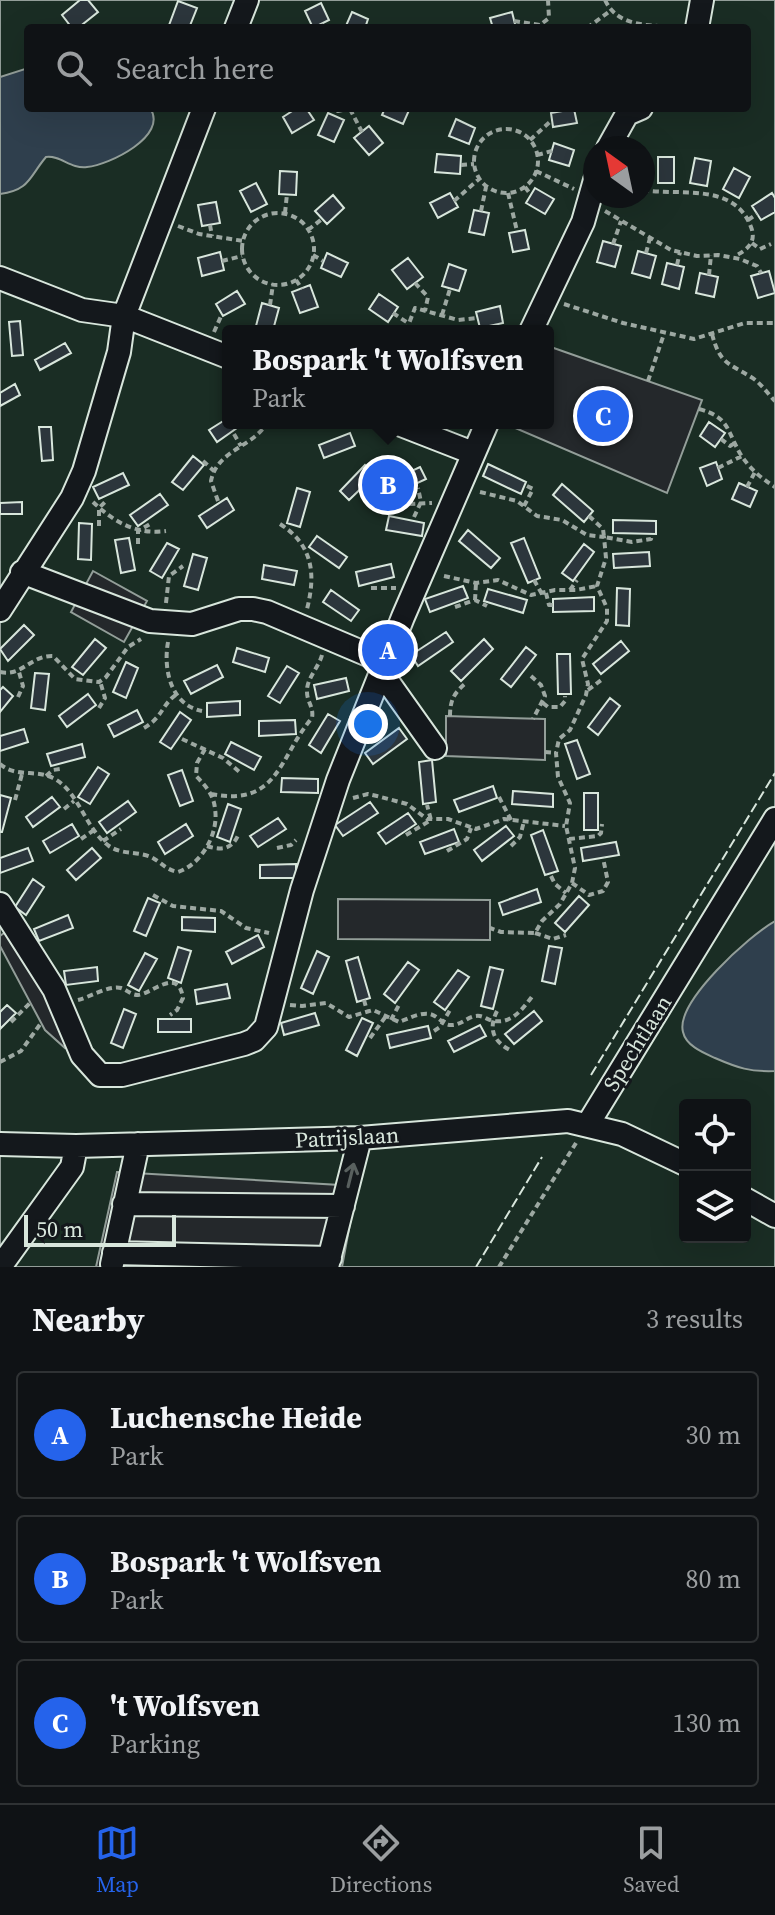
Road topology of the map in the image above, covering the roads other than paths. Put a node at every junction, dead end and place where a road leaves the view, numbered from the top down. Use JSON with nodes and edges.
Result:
{"nodes":[{"id":1,"x":247,"y":0,"type":"edge"},
{"id":2,"x":702,"y":0,"type":"edge"},
{"id":3,"x":238,"y":24,"type":"edge"},
{"id":4,"x":690,"y":24,"type":"edge"},
{"id":5,"x":202,"y":112,"type":"edge"},
{"id":6,"x":632,"y":112,"type":"edge"},
{"id":7,"x":615,"y":136,"type":"edge"},
{"id":8,"x":587,"y":208,"type":"edge"},
{"id":9,"x":0,"y":278,"type":"edge"},
{"id":10,"x":124,"y":316,"type":"junction"},
{"id":11,"x":534,"y":325,"type":"edge"},
{"id":12,"x":222,"y":355,"type":"edge"},
{"id":13,"x":411,"y":429,"type":"edge"},
{"id":14,"x":484,"y":429,"type":"edge"},
{"id":15,"x":473,"y":453,"type":"junction"},
{"id":16,"x":22,"y":572,"type":"junction"},
{"id":17,"x":0,"y":610,"type":"edge"},
{"id":18,"x":383,"y":667,"type":"junction"},
{"id":19,"x":435,"y":748,"type":"dead end"},
{"id":20,"x":775,"y":819,"type":"edge"},
{"id":21,"x":0,"y":904,"type":"edge"},
{"id":22,"x":588,"y":1124,"type":"junction"},
{"id":23,"x":360,"y":1138,"type":"junction"},
{"id":24,"x":0,"y":1144,"type":"edge"},
{"id":25,"x":138,"y":1144,"type":"junction"},
{"id":26,"x":76,"y":1146,"type":"junction"},
{"id":27,"x":679,"y":1161,"type":"edge"},
{"id":28,"x":751,"y":1202,"type":"edge"},
{"id":29,"x":124,"y":1204,"type":"junction"},
{"id":30,"x":343,"y":1206,"type":"junction"},
{"id":31,"x":775,"y":1216,"type":"edge"},
{"id":32,"x":113,"y":1260,"type":"edge"},
{"id":33,"x":328,"y":1263,"type":"edge"},
{"id":34,"x":0,"y":1267,"type":"edge"}],
"edges":[{"from":1,"to":3,"type":"street"},
{"from":2,"to":4,"type":"street"},
{"from":5,"to":10,"type":"street"},
{"from":6,"to":7,"type":"street"},
{"from":8,"to":11,"type":"street"},
{"from":9,"to":10,"type":"street"},
{"from":10,"to":12,"type":"street"},
{"from":10,"to":16,"type":"street"},
{"from":13,"to":15,"type":"street"},
{"from":14,"to":15,"type":"street"},
{"from":15,"to":18,"type":"street"},
{"from":16,"to":17,"type":"street"},
{"from":16,"to":18,"type":"street"},
{"from":18,"to":19,"type":"street"},
{"from":18,"to":21,"type":"street"},
{"from":20,"to":22,"type":"street","name":"Spechtlaan"},
{"from":22,"to":23,"type":"street","name":"Patrijslaan"},
{"from":22,"to":27,"type":"street","name":"Patrijslaan"},
{"from":23,"to":25,"type":"street","name":"Patrijslaan"},
{"from":30,"to":23,"type":"street","one_way":true},
{"from":24,"to":26,"type":"street","name":"Patrijslaan"},
{"from":25,"to":26,"type":"street","name":"Patrijslaan"},
{"from":25,"to":29,"type":"street"},
{"from":26,"to":34,"type":"street"},
{"from":28,"to":31,"type":"street"},
{"from":29,"to":30,"type":"street"},
{"from":29,"to":32,"type":"street"},
{"from":30,"to":33,"type":"street"},
{"from":32,"to":33,"type":"street"}]}
